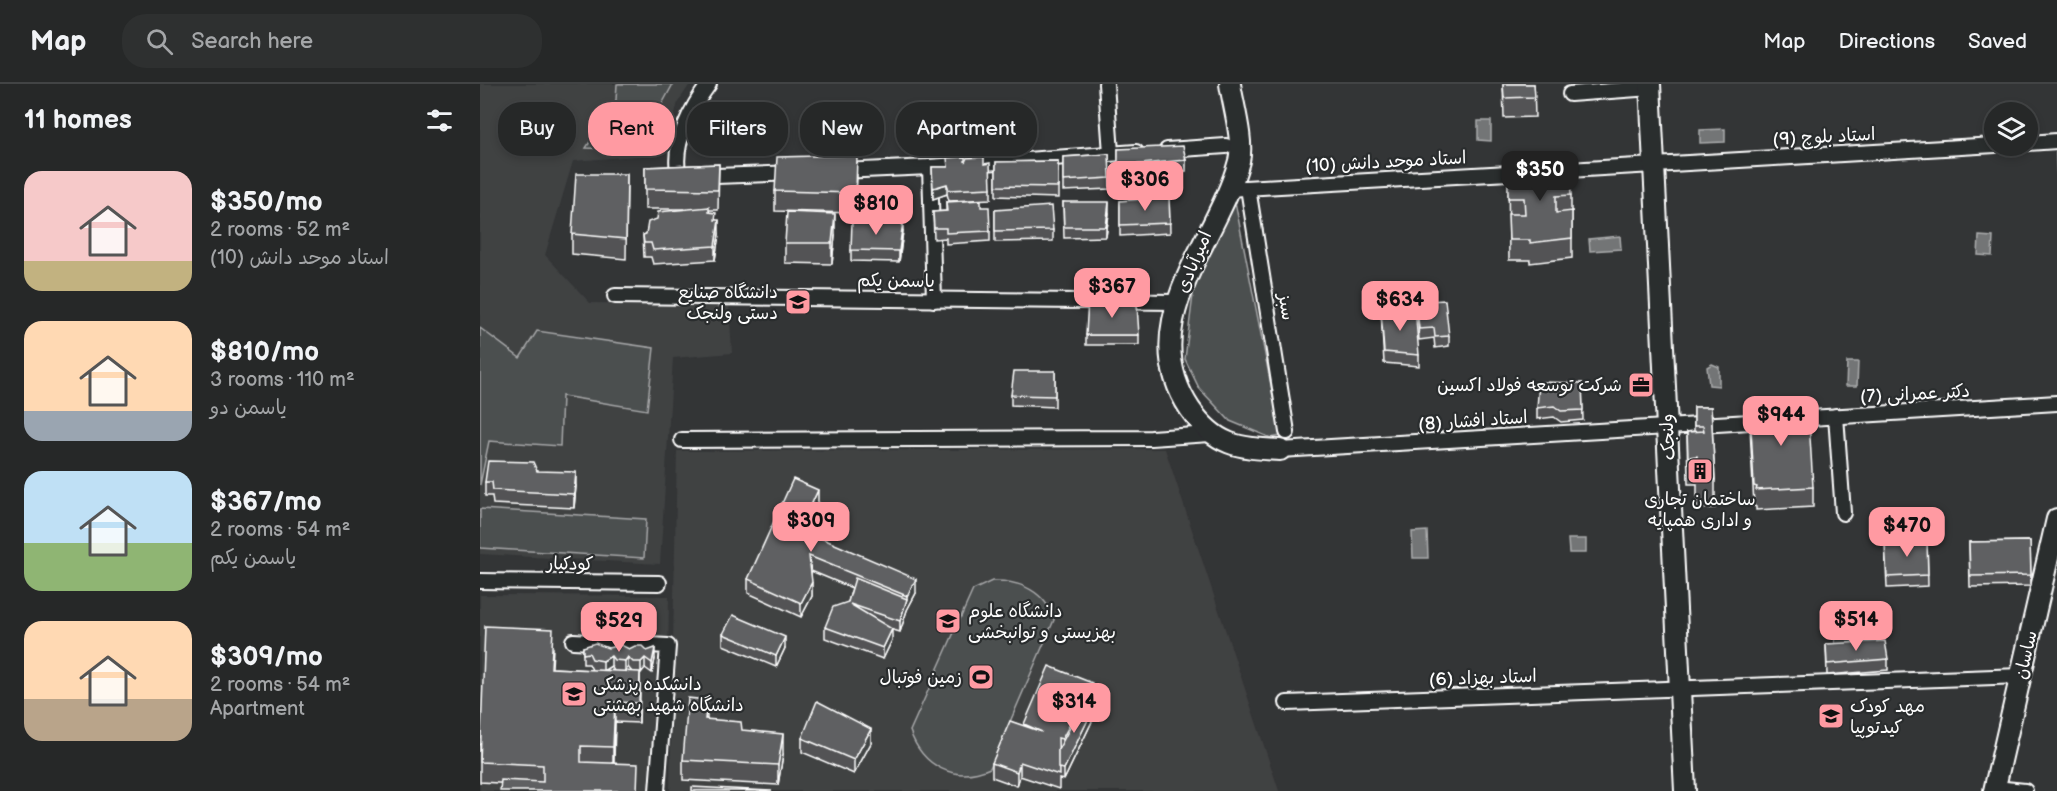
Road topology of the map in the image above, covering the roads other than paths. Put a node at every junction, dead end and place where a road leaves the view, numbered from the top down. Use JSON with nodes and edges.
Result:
{"nodes":[{"id":1,"x":709,"y":84,"type":"edge"},
{"id":2,"x":1106,"y":84,"type":"edge"},
{"id":3,"x":1216,"y":84,"type":"edge"},
{"id":4,"x":1230,"y":84,"type":"edge"},
{"id":5,"x":1651,"y":86,"type":"edge"},
{"id":6,"x":1570,"y":94,"type":"dead end"},
{"id":7,"x":2057,"y":141,"type":"edge"},
{"id":8,"x":2038,"y":142,"type":"edge"},
{"id":9,"x":1233,"y":145,"type":"junction"},
{"id":10,"x":1984,"y":146,"type":"edge"},
{"id":11,"x":1112,"y":153,"type":"junction"},
{"id":12,"x":1654,"y":165,"type":"junction"},
{"id":13,"x":930,"y":167,"type":"junction"},
{"id":14,"x":1248,"y":188,"type":"junction"},
{"id":15,"x":1228,"y":189,"type":"junction"},
{"id":16,"x":615,"y":296,"type":"dead end"},
{"id":17,"x":934,"y":300,"type":"junction"},
{"id":18,"x":1177,"y":302,"type":"junction"},
{"id":19,"x":2057,"y":403,"type":"edge"},
{"id":20,"x":1836,"y":416,"type":"junction"},
{"id":21,"x":1667,"y":427,"type":"junction"},
{"id":22,"x":1287,"y":432,"type":"dead end"},
{"id":23,"x":1210,"y":434,"type":"junction"},
{"id":24,"x":682,"y":440,"type":"dead end"},
{"id":25,"x":1280,"y":450,"type":"joint"},
{"id":26,"x":1843,"y":513,"type":"dead end"},
{"id":27,"x":2056,"y":529,"type":"edge"},
{"id":28,"x":480,"y":581,"type":"edge"},
{"id":29,"x":659,"y":583,"type":"dead end"},
{"id":30,"x":573,"y":640,"type":"dead end"},
{"id":31,"x":2021,"y":676,"type":"junction"},
{"id":32,"x":1680,"y":688,"type":"junction"},
{"id":33,"x":1287,"y":703,"type":"dead end"},
{"id":34,"x":1994,"y":789,"type":"edge"},
{"id":35,"x":657,"y":791,"type":"edge"},
{"id":36,"x":1685,"y":791,"type":"edge"},
{"id":37,"x":2025,"y":791,"type":"edge"}],
"edges":[{"from":1,"to":13,"type":"street"},
{"from":2,"to":11,"type":"street"},
{"from":3,"to":9,"type":"street","name":"امیرآبادی"},
{"from":4,"to":9,"type":"street","name":"امیرآبادی"},
{"from":5,"to":6,"type":"street"},
{"from":5,"to":12,"type":"street","name":"ولنجک"},
{"from":7,"to":8,"type":"street"},
{"from":9,"to":11,"type":"street"},
{"from":9,"to":15,"type":"street","name":"امیرآبادی"},
{"from":10,"to":12,"type":"street","name":"استاد بلوچ (9)"},
{"from":11,"to":13,"type":"street"},
{"from":12,"to":14,"type":"street","name":"استاد موحد دانش (10)"},
{"from":12,"to":21,"type":"street","name":"ولنجک"},
{"from":13,"to":17,"type":"street"},
{"from":14,"to":15,"type":"street","name":"استاد موحد دانش (10)"},
{"from":14,"to":22,"type":"street","name":"سبز"},
{"from":15,"to":18,"type":"street","name":"امیرآبادی"},
{"from":16,"to":17,"type":"street","name":"یاسمن یکم"},
{"from":17,"to":18,"type":"street","name":"یاسمن یکم"},
{"from":18,"to":23,"type":"street","name":"امیرآبادی"},
{"from":19,"to":20,"type":"street","name":"دکتر عمرانی (7)"},
{"from":20,"to":21,"type":"street","name":"دکتر عمرانی (7)"},
{"from":20,"to":26,"type":"street"},
{"from":21,"to":25,"type":"street","name":"استاد افشار (8)"},
{"from":21,"to":32,"type":"street","name":"ولنجک"},
{"from":23,"to":24,"type":"street"},
{"from":23,"to":25,"type":"street","name":"امیرآبادی"},
{"from":27,"to":31,"type":"street","name":"ساسان"},
{"from":28,"to":29,"type":"street","name":"کودکیار"},
{"from":30,"to":35,"type":"street"},
{"from":31,"to":32,"type":"street","name":"استاد بهزاد (6)"},
{"from":31,"to":34,"type":"street","name":"ساسان"},
{"from":32,"to":33,"type":"street","name":"استاد بهزاد (6)"},
{"from":32,"to":36,"type":"street","name":"ولنجک"},
{"from":34,"to":37,"type":"street"}]}
